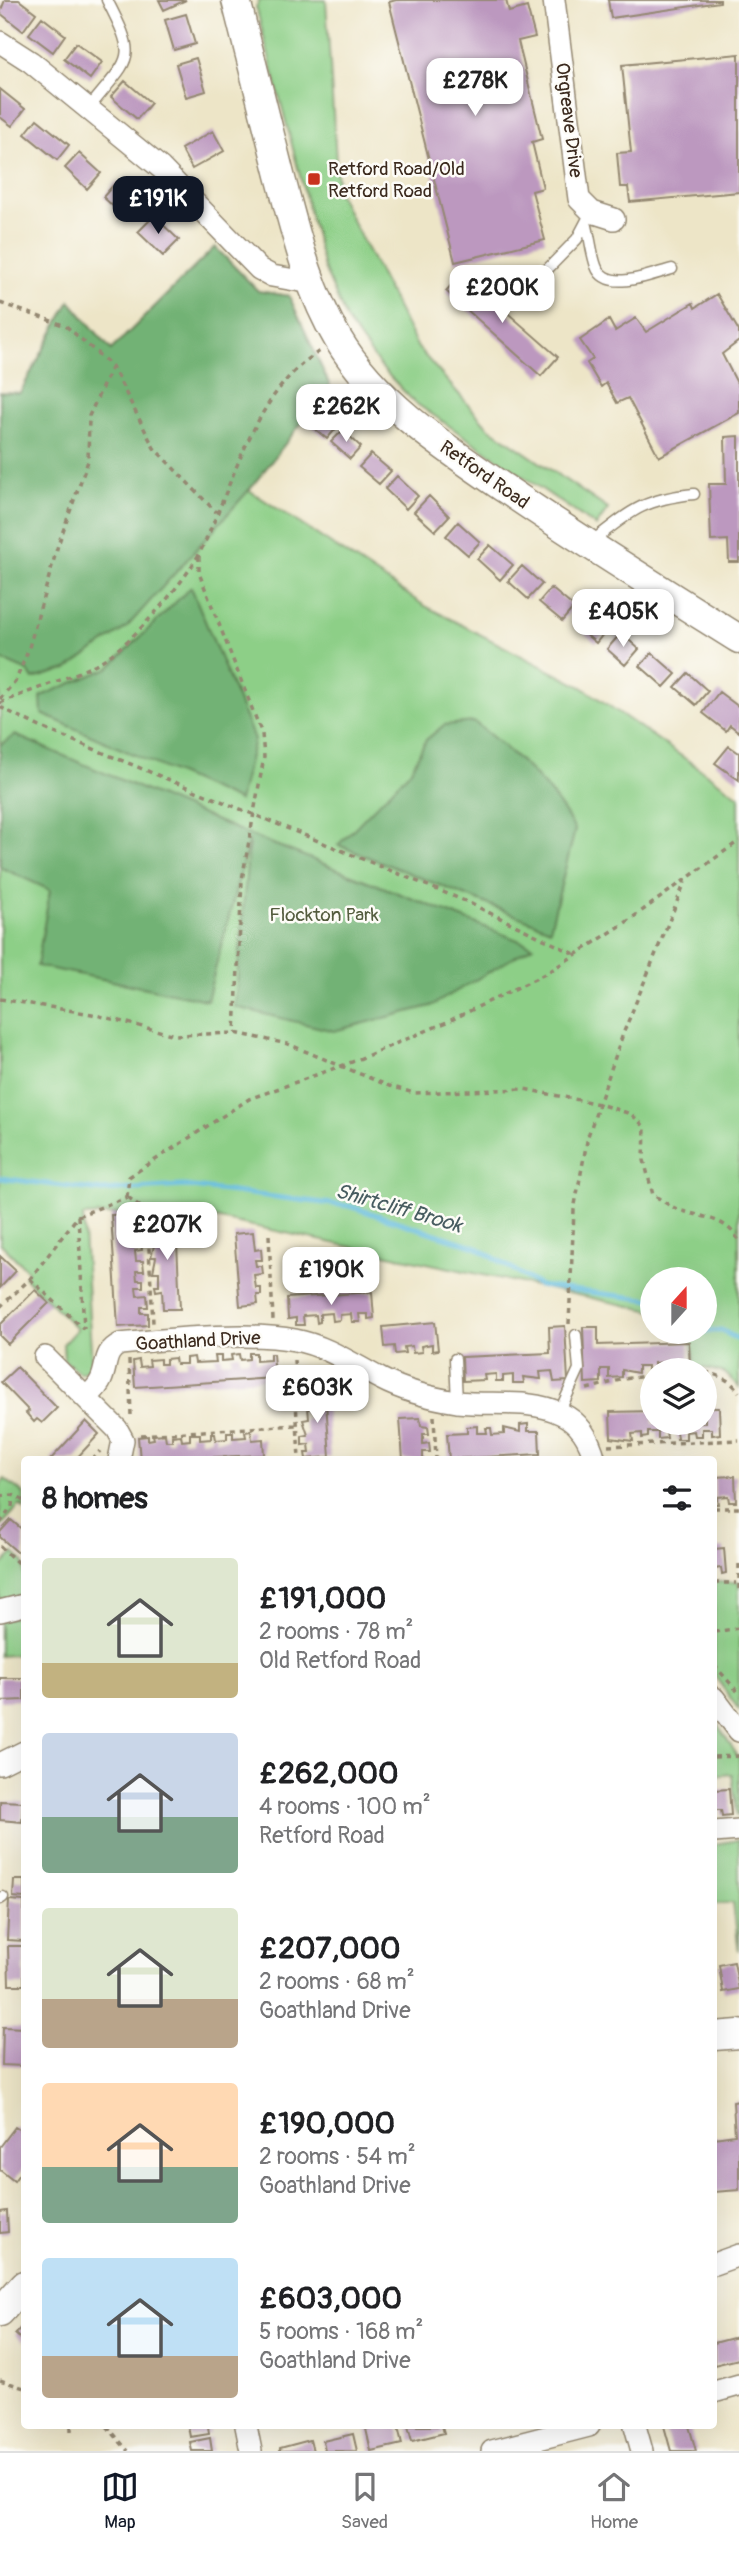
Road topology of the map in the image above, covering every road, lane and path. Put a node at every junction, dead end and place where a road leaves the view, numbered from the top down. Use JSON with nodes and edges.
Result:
{"nodes":[{"id":1,"x":107,"y":0,"type":"edge"},
{"id":2,"x":236,"y":0,"type":"edge"},
{"id":3,"x":554,"y":0,"type":"edge"},
{"id":4,"x":0,"y":42,"type":"edge"},
{"id":5,"x":89,"y":108,"type":"junction"},
{"id":6,"x":589,"y":217,"type":"junction"},
{"id":7,"x":614,"y":219,"type":"dead end"},
{"id":8,"x":672,"y":269,"type":"dead end"},
{"id":9,"x":312,"y":283,"type":"junction"},
{"id":10,"x":528,"y":289,"type":"dead end"},
{"id":11,"x":0,"y":303,"type":"edge"},
{"id":12,"x":338,"y":340,"type":"junction"},
{"id":13,"x":112,"y":366,"type":"junction"},
{"id":14,"x":694,"y":494,"type":"dead end"},
{"id":15,"x":216,"y":512,"type":"junction"},
{"id":16,"x":588,"y":545,"type":"junction"},
{"id":17,"x":199,"y":554,"type":"junction"},
{"id":18,"x":739,"y":639,"type":"edge"},
{"id":19,"x":0,"y":703,"type":"edge"},
{"id":20,"x":253,"y":816,"type":"junction"},
{"id":21,"x":739,"y":841,"type":"edge"},
{"id":22,"x":686,"y":880,"type":"junction"},
{"id":23,"x":578,"y":955,"type":"junction"},
{"id":24,"x":0,"y":999,"type":"edge"},
{"id":25,"x":235,"y":1033,"type":"junction"},
{"id":26,"x":342,"y":1065,"type":"junction"},
{"id":27,"x":599,"y":1104,"type":"junction"},
{"id":28,"x":127,"y":1197,"type":"junction"},
{"id":29,"x":78,"y":1216,"type":"junction"},
{"id":30,"x":269,"y":1235,"type":"dead end"},
{"id":31,"x":739,"y":1241,"type":"edge"},
{"id":32,"x":30,"y":1279,"type":"junction"},
{"id":33,"x":0,"y":1307,"type":"edge"},
{"id":34,"x":569,"y":1309,"type":"dead end"},
{"id":35,"x":273,"y":1321,"type":"dead end"},
{"id":36,"x":576,"y":1335,"type":"dead end"},
{"id":37,"x":155,"y":1343,"type":"junction"},
{"id":38,"x":129,"y":1354,"type":"dead end"},
{"id":39,"x":45,"y":1357,"type":"dead end"},
{"id":40,"x":294,"y":1357,"type":"dead end"},
{"id":41,"x":456,"y":1359,"type":"dead end"},
{"id":42,"x":717,"y":1377,"type":"edge"},
{"id":43,"x":640,"y":1379,"type":"edge"},
{"id":44,"x":739,"y":1392,"type":"edge"},
{"id":45,"x":86,"y":1398,"type":"junction"},
{"id":46,"x":447,"y":1400,"type":"junction"},
{"id":47,"x":567,"y":1417,"type":"junction"},
{"id":48,"x":296,"y":1426,"type":"junction"},
{"id":49,"x":126,"y":1436,"type":"junction"},
{"id":50,"x":739,"y":1440,"type":"edge"},
{"id":51,"x":593,"y":1453,"type":"edge"},
{"id":52,"x":121,"y":1456,"type":"edge"},
{"id":53,"x":299,"y":1456,"type":"edge"},
{"id":54,"x":436,"y":1456,"type":"edge"},
{"id":55,"x":13,"y":1495,"type":"junction"},
{"id":56,"x":0,"y":1496,"type":"edge"},
{"id":57,"x":21,"y":1499,"type":"edge"},
{"id":58,"x":717,"y":1508,"type":"edge"},
{"id":59,"x":739,"y":1508,"type":"edge"},
{"id":60,"x":0,"y":1523,"type":"edge"},
{"id":61,"x":0,"y":1546,"type":"edge"},
{"id":62,"x":739,"y":1564,"type":"edge"},
{"id":63,"x":21,"y":1566,"type":"edge"},
{"id":64,"x":717,"y":1583,"type":"edge"},
{"id":65,"x":737,"y":1583,"type":"junction"},
{"id":66,"x":739,"y":1590,"type":"edge"},
{"id":67,"x":21,"y":1606,"type":"edge"},
{"id":68,"x":0,"y":1611,"type":"edge"},
{"id":69,"x":739,"y":1628,"type":"edge"},
{"id":70,"x":717,"y":1632,"type":"edge"},
{"id":71,"x":717,"y":1668,"type":"edge"},
{"id":72,"x":739,"y":1693,"type":"edge"},
{"id":73,"x":717,"y":1702,"type":"edge"},
{"id":74,"x":739,"y":1731,"type":"edge"},
{"id":75,"x":21,"y":1754,"type":"edge"},
{"id":76,"x":739,"y":1756,"type":"edge"},
{"id":77,"x":717,"y":1757,"type":"edge"},
{"id":78,"x":0,"y":1764,"type":"edge"},
{"id":79,"x":739,"y":1830,"type":"edge"},
{"id":80,"x":717,"y":1832,"type":"edge"},
{"id":81,"x":739,"y":2034,"type":"edge"},
{"id":82,"x":717,"y":2036,"type":"edge"},
{"id":83,"x":739,"y":2255,"type":"edge"},
{"id":84,"x":717,"y":2263,"type":"edge"},
{"id":85,"x":0,"y":2380,"type":"edge"},
{"id":86,"x":739,"y":2385,"type":"edge"},
{"id":87,"x":21,"y":2387,"type":"edge"},
{"id":88,"x":717,"y":2391,"type":"edge"},
{"id":89,"x":110,"y":2429,"type":"edge"},
{"id":90,"x":247,"y":2429,"type":"edge"},
{"id":91,"x":577,"y":2429,"type":"edge"},
{"id":92,"x":636,"y":2429,"type":"edge"},
{"id":93,"x":128,"y":2451,"type":"edge"},
{"id":94,"x":251,"y":2451,"type":"edge"},
{"id":95,"x":492,"y":2451,"type":"edge"},
{"id":96,"x":642,"y":2451,"type":"edge"}],
"edges":[{"from":1,"to":5,"type":"lane"},
{"from":2,"to":9,"type":"main road","name":"Retford Road"},
{"from":3,"to":6,"type":"street","name":"Orgreave Drive"},
{"from":4,"to":5,"type":"street"},
{"from":5,"to":9,"type":"street"},
{"from":6,"to":7,"type":"street"},
{"from":6,"to":8,"type":"lane"},
{"from":6,"to":10,"type":"lane"},
{"from":9,"to":12,"type":"main road","name":"Retford Road"},
{"from":11,"to":13,"type":"path"},
{"from":12,"to":15,"type":"path"},
{"from":12,"to":16,"type":"main road","name":"Retford Road"},
{"from":13,"to":15,"type":"path"},
{"from":13,"to":19,"type":"path"},
{"from":14,"to":16,"type":"lane"},
{"from":15,"to":17,"type":"path"},
{"from":16,"to":18,"type":"main road","name":"Retford Road"},
{"from":17,"to":19,"type":"path"},
{"from":17,"to":20,"type":"path"},
{"from":19,"to":20,"type":"path"},
{"from":20,"to":23,"type":"path"},
{"from":20,"to":25,"type":"path"},
{"from":21,"to":22,"type":"path"},
{"from":22,"to":23,"type":"path"},
{"from":22,"to":27,"type":"path"},
{"from":23,"to":26,"type":"path"},
{"from":24,"to":25,"type":"path"},
{"from":25,"to":26,"type":"path"},
{"from":26,"to":27,"type":"path"},
{"from":26,"to":28,"type":"path"},
{"from":27,"to":31,"type":"path"},
{"from":27,"to":34,"type":"path"},
{"from":28,"to":29,"type":"path"},
{"from":28,"to":37,"type":"path"},
{"from":29,"to":32,"type":"path"},
{"from":29,"to":32,"type":"path"},
{"from":30,"to":35,"type":"path"},
{"from":32,"to":33,"type":"path"},
{"from":36,"to":47,"type":"lane"},
{"from":37,"to":45,"type":"street","name":"Goathland Drive"},
{"from":37,"to":46,"type":"street","name":"Goathland Drive"},
{"from":38,"to":49,"type":"path"},
{"from":39,"to":45,"type":"street"},
{"from":40,"to":48,"type":"path"},
{"from":41,"to":46,"type":"lane"},
{"from":42,"to":44,"type":"path"},
{"from":43,"to":47,"type":"path"},
{"from":45,"to":49,"type":"street"},
{"from":46,"to":47,"type":"street","name":"Goathland Drive"},
{"from":46,"to":54,"type":"path"},
{"from":47,"to":51,"type":"street"},
{"from":48,"to":49,"type":"path"},
{"from":48,"to":53,"type":"path"},
{"from":49,"to":52,"type":"street"},
{"from":50,"to":51,"type":"path"},
{"from":55,"to":56,"type":"path"},
{"from":55,"to":57,"type":"path"},
{"from":55,"to":60,"type":"path"},
{"from":58,"to":59,"type":"path"},
{"from":61,"to":63,"type":"path"},
{"from":62,"to":65,"type":"path"},
{"from":64,"to":65,"type":"path"},
{"from":65,"to":66,"type":"path"},
{"from":67,"to":68,"type":"street"},
{"from":69,"to":70,"type":"path"},
{"from":71,"to":72,"type":"path"},
{"from":73,"to":74,"type":"street"},
{"from":75,"to":78,"type":"street"},
{"from":76,"to":77,"type":"path"},
{"from":79,"to":80,"type":"street"},
{"from":81,"to":82,"type":"main road"},
{"from":83,"to":84,"type":"street"},
{"from":85,"to":87,"type":"path"},
{"from":86,"to":88,"type":"street"},
{"from":89,"to":93,"type":"path"},
{"from":90,"to":94,"type":"street"},
{"from":91,"to":95,"type":"street"},
{"from":92,"to":96,"type":"street"}]}
